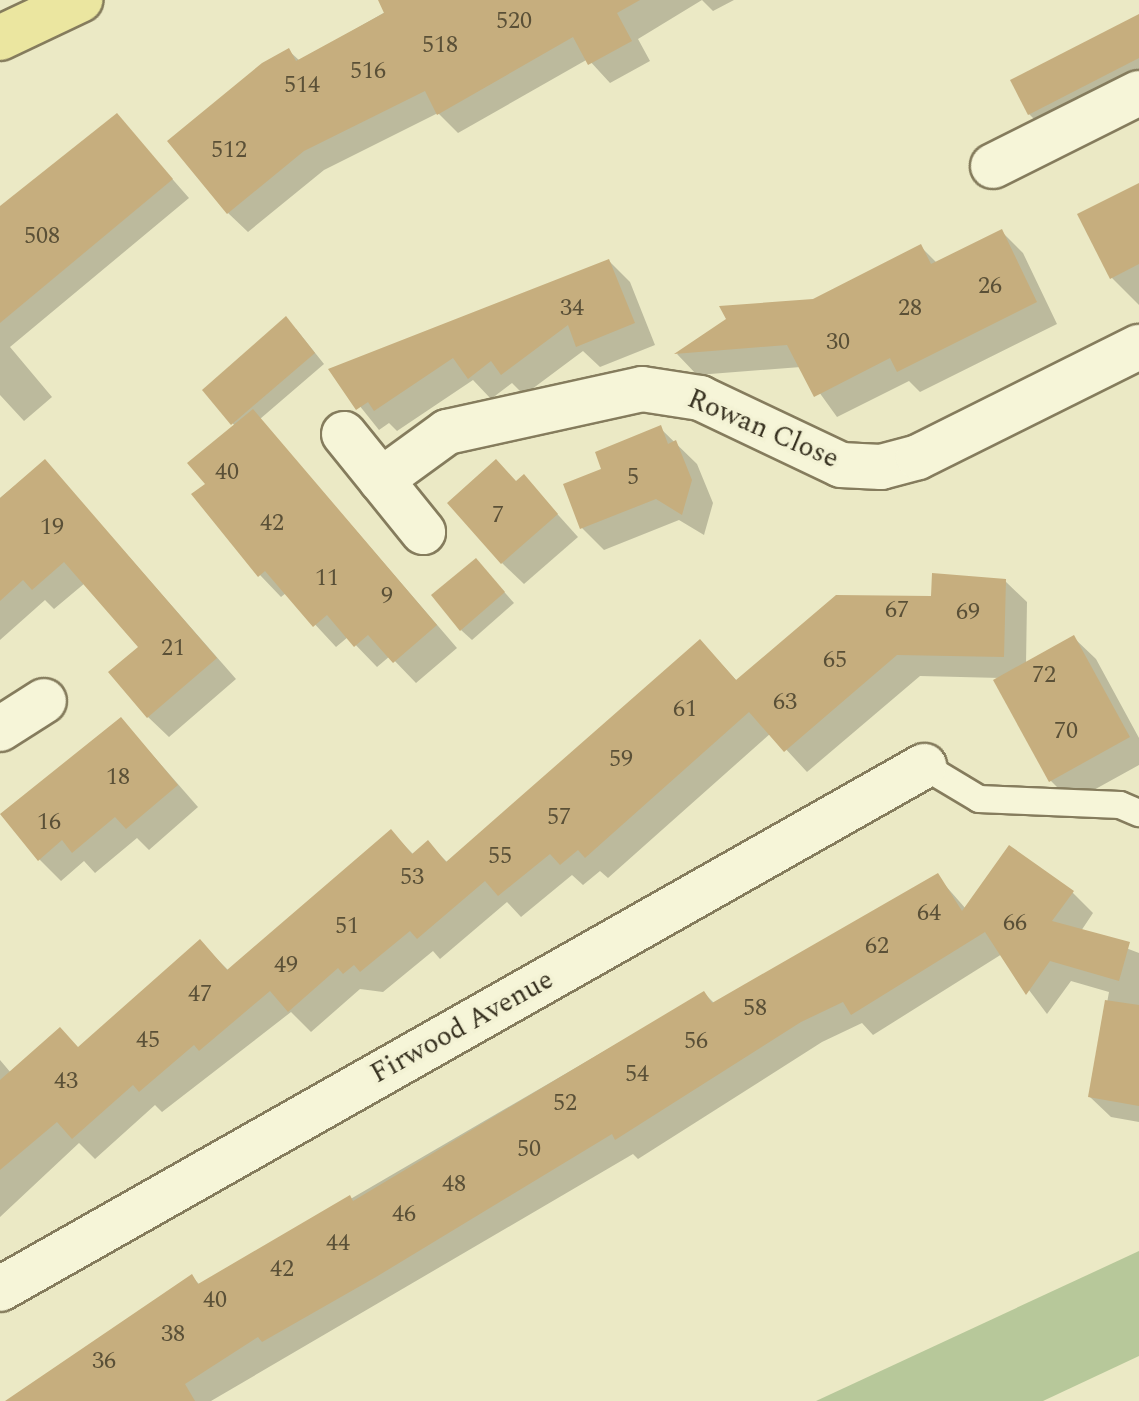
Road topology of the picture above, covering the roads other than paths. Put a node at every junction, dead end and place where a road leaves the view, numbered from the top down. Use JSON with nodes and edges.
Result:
{"nodes":[{"id":1,"x":80,"y":0,"type":"edge"},
{"id":2,"x":0,"y":38,"type":"edge"},
{"id":3,"x":1139,"y":93,"type":"edge"},
{"id":4,"x":993,"y":166,"type":"dead end"},
{"id":5,"x":1139,"y":347,"type":"edge"},
{"id":6,"x":344,"y":434,"type":"dead end"},
{"id":7,"x":381,"y":480,"type":"junction"},
{"id":8,"x":423,"y":532,"type":"dead end"},
{"id":9,"x":44,"y":701,"type":"dead end"},
{"id":10,"x":0,"y":729,"type":"edge"},
{"id":11,"x":924,"y":766,"type":"joint"},
{"id":12,"x":1139,"y":813,"type":"edge"},
{"id":13,"x":0,"y":1289,"type":"edge"}],
"edges":[{"from":1,"to":2,"type":"main road"},
{"from":3,"to":4,"type":"street"},
{"from":5,"to":7,"type":"street","name":"Rowan Close"},
{"from":6,"to":7,"type":"street"},
{"from":7,"to":8,"type":"street"},
{"from":9,"to":10,"type":"street"},
{"from":11,"to":12,"type":"lane"},
{"from":11,"to":13,"type":"street","name":"Firwood Avenue"}]}
